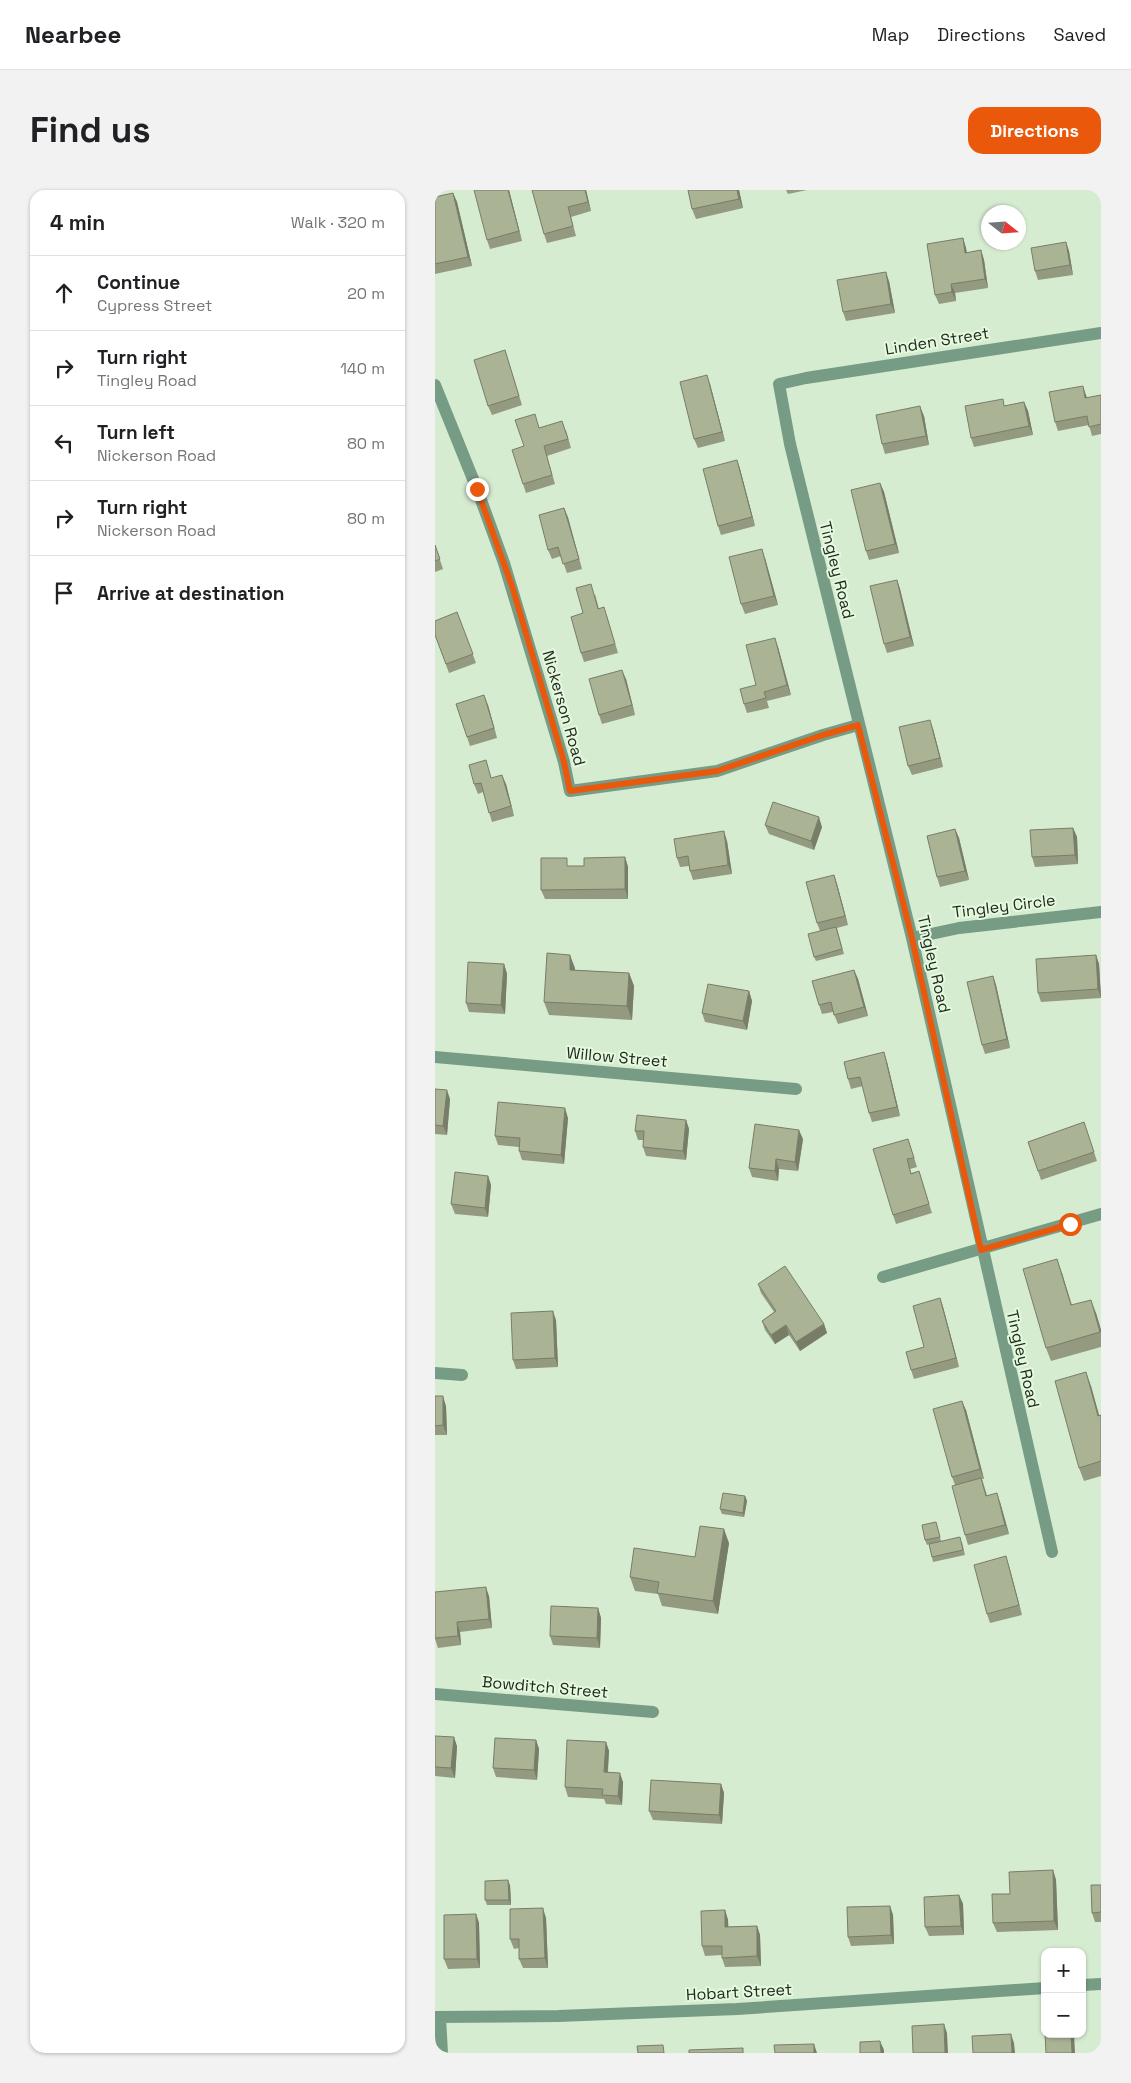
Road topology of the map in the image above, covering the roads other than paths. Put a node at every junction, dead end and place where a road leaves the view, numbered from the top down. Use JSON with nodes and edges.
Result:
{"nodes":[{"id":1,"x":1101,"y":333,"type":"edge"},
{"id":2,"x":779,"y":384,"type":"joint"},
{"id":3,"x":435,"y":385,"type":"edge"},
{"id":4,"x":858,"y":725,"type":"junction"},
{"id":5,"x":1101,"y":912,"type":"edge"},
{"id":6,"x":912,"y":938,"type":"junction"},
{"id":7,"x":435,"y":1057,"type":"edge"},
{"id":8,"x":796,"y":1089,"type":"dead end"},
{"id":9,"x":1101,"y":1214,"type":"edge"},
{"id":10,"x":981,"y":1250,"type":"junction"},
{"id":11,"x":883,"y":1277,"type":"dead end"},
{"id":12,"x":435,"y":1374,"type":"edge"},
{"id":13,"x":462,"y":1375,"type":"dead end"},
{"id":14,"x":1052,"y":1552,"type":"dead end"},
{"id":15,"x":435,"y":1694,"type":"edge"},
{"id":16,"x":653,"y":1712,"type":"dead end"},
{"id":17,"x":1101,"y":1984,"type":"edge"},
{"id":18,"x":1086,"y":1985,"type":"edge"},
{"id":19,"x":1041,"y":1988,"type":"edge"},
{"id":20,"x":438,"y":2017,"type":"edge"},
{"id":21,"x":442,"y":2053,"type":"edge"}],
"edges":[{"from":1,"to":2,"type":"street","name":"Linden Street"},
{"from":2,"to":4,"type":"street","name":"Tingley Road"},
{"from":3,"to":4,"type":"street","name":"Nickerson Road"},
{"from":4,"to":6,"type":"street","name":"Tingley Road"},
{"from":5,"to":6,"type":"street","name":"Tingley Circle"},
{"from":6,"to":10,"type":"street","name":"Tingley Road"},
{"from":7,"to":8,"type":"street","name":"Willow Street"},
{"from":9,"to":10,"type":"street"},
{"from":10,"to":11,"type":"street"},
{"from":10,"to":14,"type":"street","name":"Tingley Road"},
{"from":12,"to":13,"type":"street"},
{"from":15,"to":16,"type":"street","name":"Bowditch Street"},
{"from":17,"to":18,"type":"street"},
{"from":19,"to":20,"type":"street","name":"Hobart Street"},
{"from":20,"to":21,"type":"street"}]}
